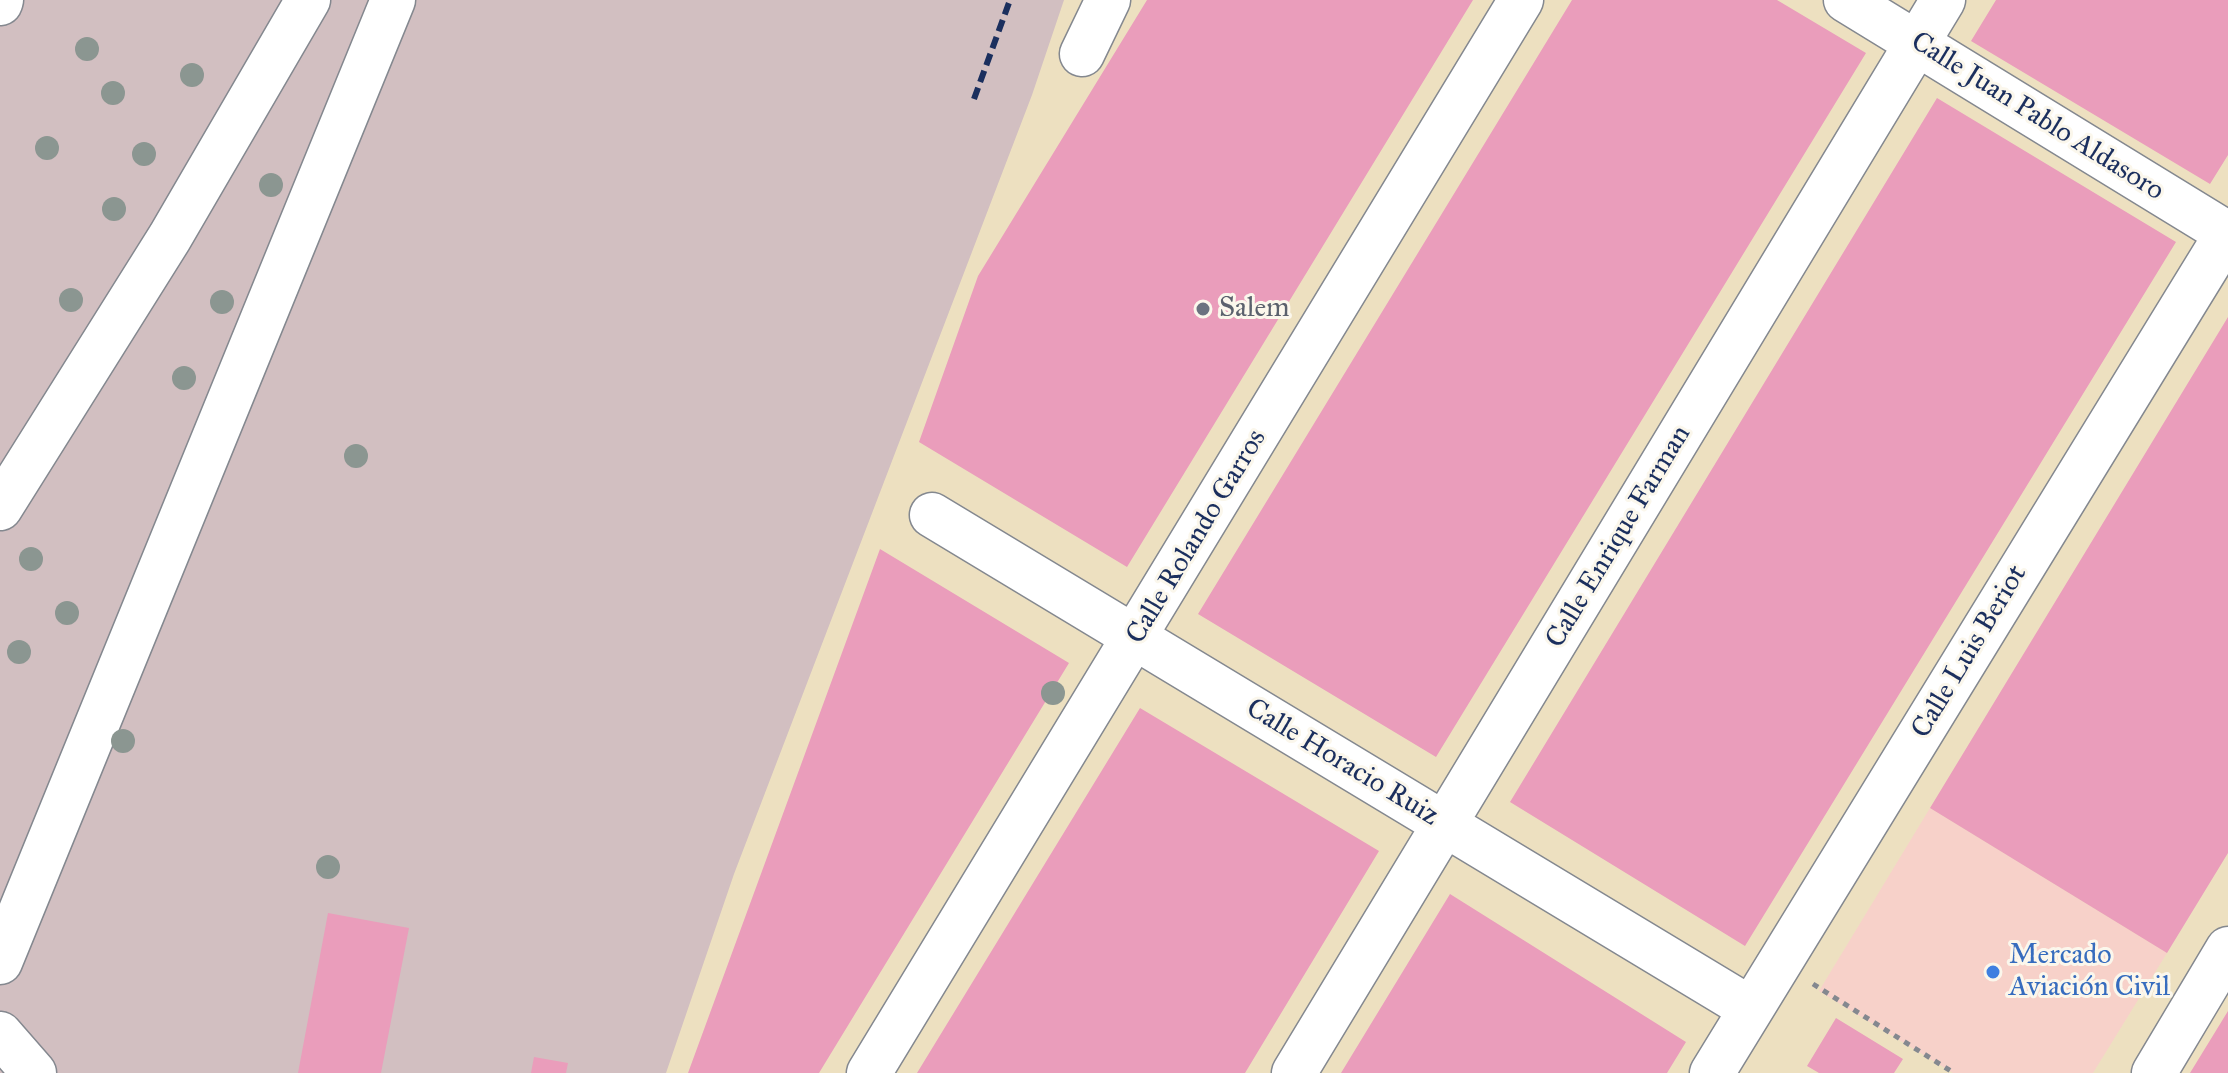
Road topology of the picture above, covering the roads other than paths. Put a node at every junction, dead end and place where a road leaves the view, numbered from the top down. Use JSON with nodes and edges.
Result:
{"nodes":[{"id":1,"x":308,"y":0,"type":"edge"},
{"id":2,"x":393,"y":0,"type":"edge"},
{"id":3,"x":1108,"y":0,"type":"edge"},
{"id":4,"x":1521,"y":0,"type":"edge"},
{"id":5,"x":1846,"y":0,"type":"edge"},
{"id":6,"x":1943,"y":0,"type":"edge"},
{"id":7,"x":1917,"y":43,"type":"junction"},
{"id":8,"x":1082,"y":54,"type":"dead end"},
{"id":9,"x":2228,"y":233,"type":"edge"},
{"id":10,"x":0,"y":508,"type":"edge"},
{"id":11,"x":932,"y":515,"type":"dead end"},
{"id":12,"x":1136,"y":638,"type":"junction"},
{"id":13,"x":1445,"y":826,"type":"junction"},
{"id":14,"x":2228,"y":949,"type":"edge"},
{"id":15,"x":0,"y":962,"type":"edge"},
{"id":16,"x":1751,"y":1009,"type":"junction"},
{"id":17,"x":0,"y":1034,"type":"edge"},
{"id":18,"x":34,"y":1073,"type":"edge"},
{"id":19,"x":869,"y":1073,"type":"edge"},
{"id":20,"x":1294,"y":1073,"type":"edge"},
{"id":21,"x":1712,"y":1073,"type":"edge"},
{"id":22,"x":2154,"y":1073,"type":"edge"}],
"edges":[{"from":1,"to":10,"type":"street"},
{"from":2,"to":15,"type":"street"},
{"from":3,"to":8,"type":"street"},
{"from":4,"to":12,"type":"street","name":"Calle Rolando Garros"},
{"from":5,"to":7,"type":"street","name":"Calle Juan Pablo Aldasoro"},
{"from":6,"to":7,"type":"street","name":"Calle Enrique Farman"},
{"from":7,"to":9,"type":"street","name":"Calle Juan Pablo Aldasoro"},
{"from":7,"to":13,"type":"street","name":"Calle Enrique Farman"},
{"from":9,"to":16,"type":"street","name":"Calle Luis Beriot"},
{"from":11,"to":12,"type":"street","name":"Calle Horacio Ruiz"},
{"from":12,"to":13,"type":"street","name":"Calle Horacio Ruiz"},
{"from":12,"to":19,"type":"street","name":"Calle Rolando Garros"},
{"from":13,"to":16,"type":"street","name":"Calle Horacio Ruiz"},
{"from":13,"to":20,"type":"street","name":"Calle Enrique Farman"},
{"from":14,"to":22,"type":"street"},
{"from":16,"to":21,"type":"street","name":"Calle Luis Beriot"},
{"from":17,"to":18,"type":"street"}]}
